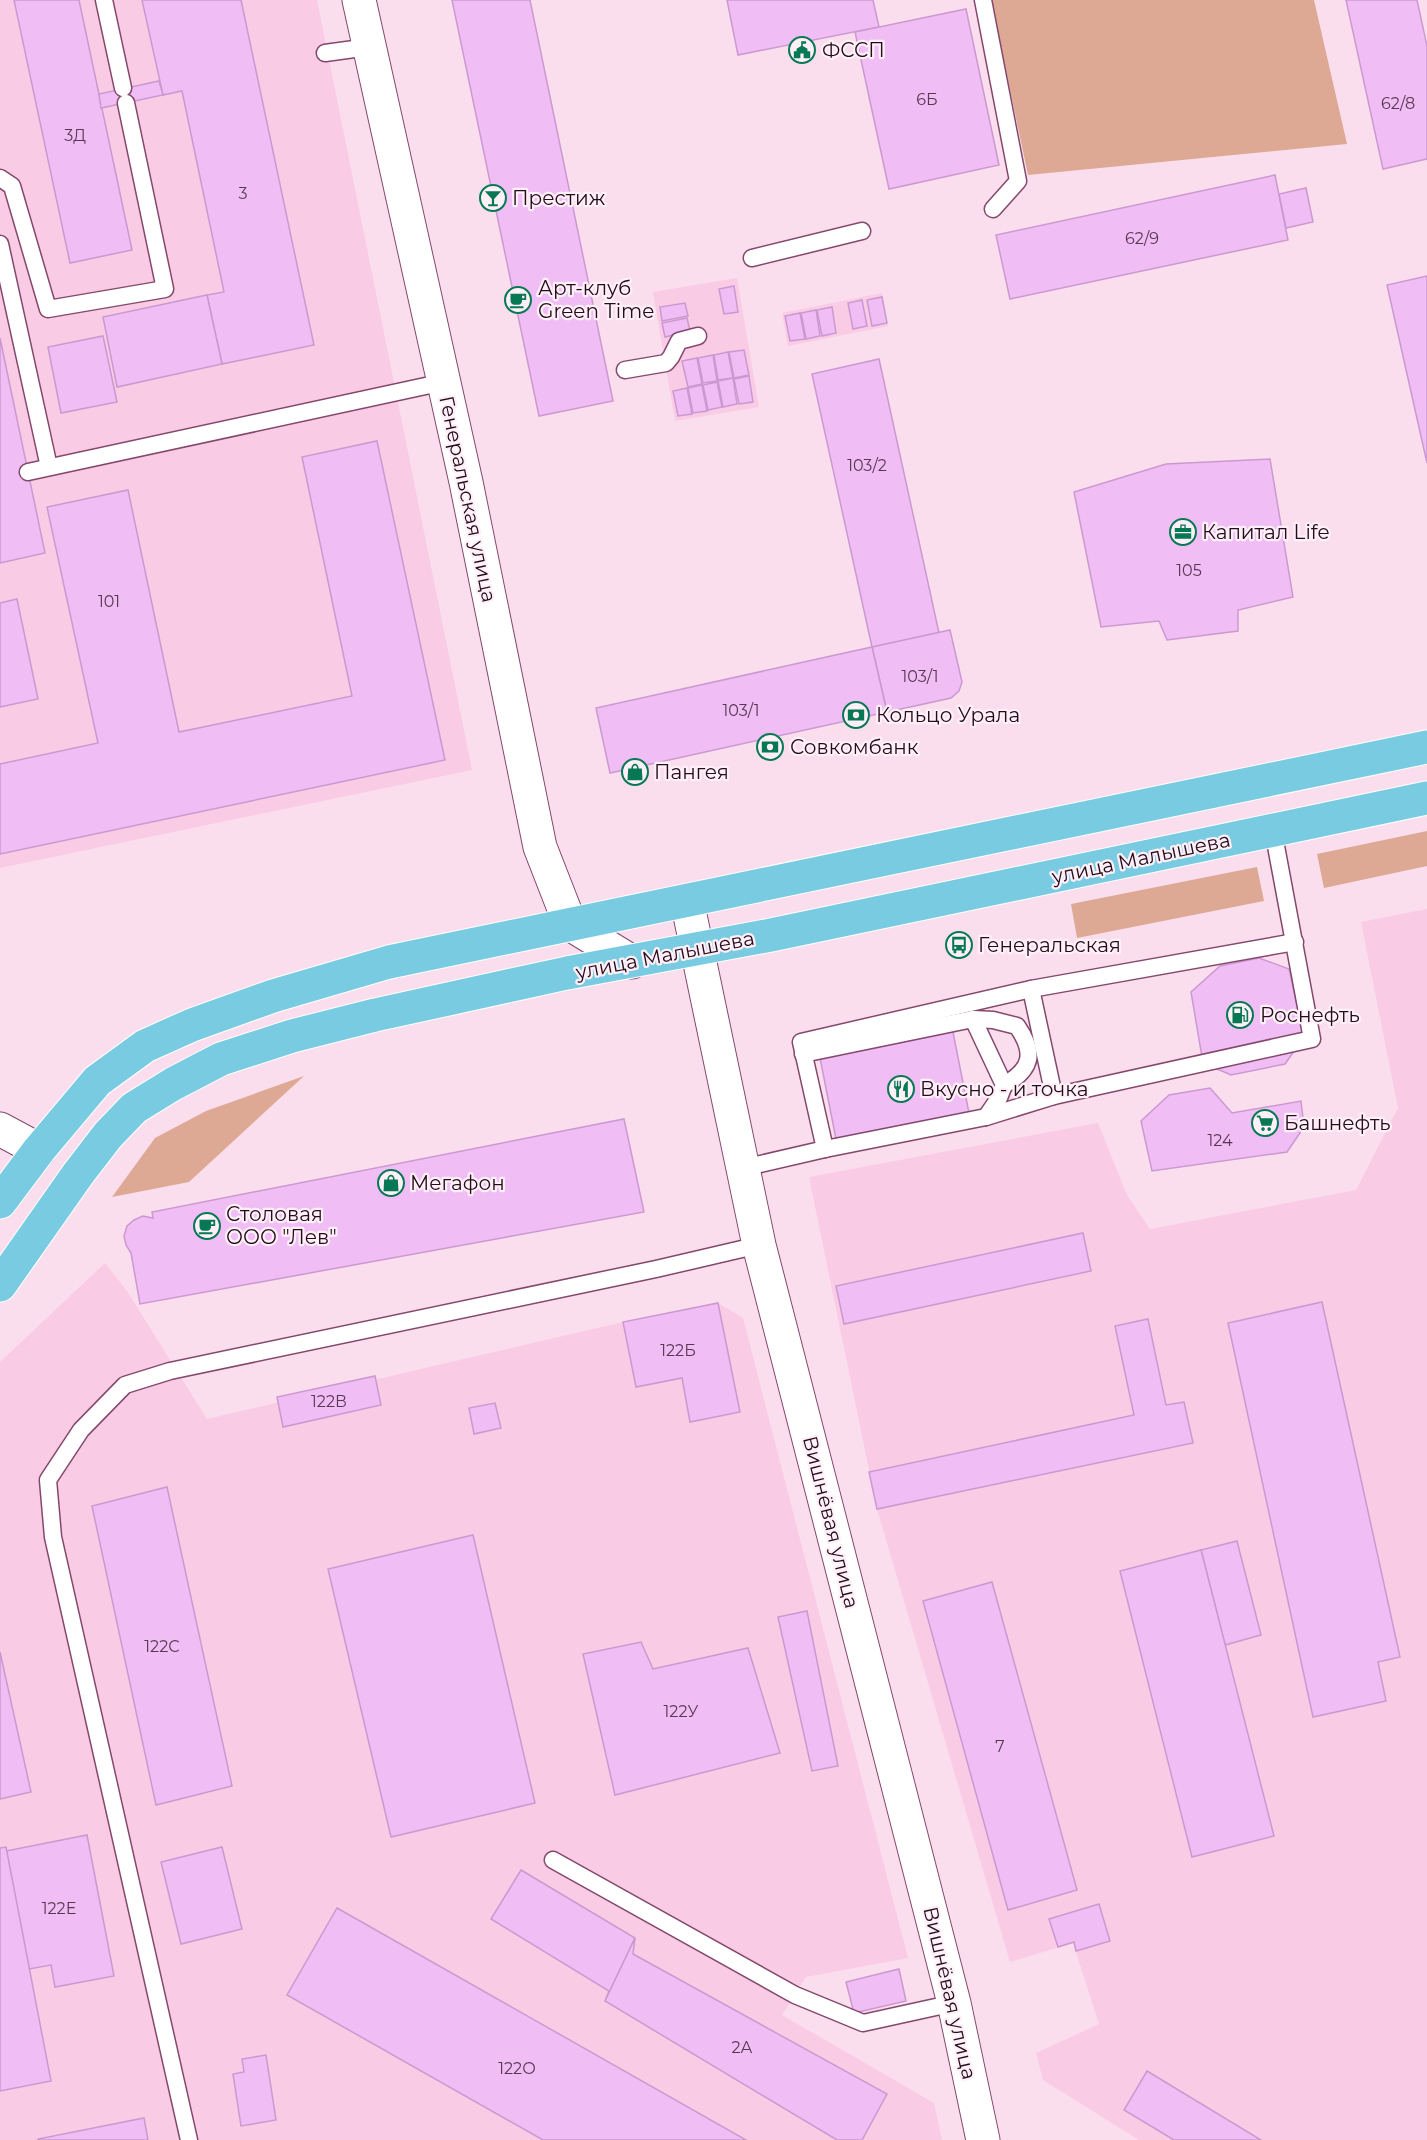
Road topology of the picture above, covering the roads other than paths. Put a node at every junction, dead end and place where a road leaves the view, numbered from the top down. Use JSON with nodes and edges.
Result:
{"nodes":[{"id":1,"x":104,"y":0,"type":"edge"},
{"id":2,"x":359,"y":0,"type":"edge"},
{"id":3,"x":982,"y":0,"type":"edge"},
{"id":4,"x":369,"y":47,"type":"junction"},
{"id":5,"x":325,"y":53,"type":"dead end"},
{"id":6,"x":0,"y":178,"type":"edge"},
{"id":7,"x":993,"y":209,"type":"dead end"},
{"id":8,"x":862,"y":231,"type":"dead end"},
{"id":9,"x":0,"y":244,"type":"edge"},
{"id":10,"x":752,"y":258,"type":"dead end"},
{"id":11,"x":698,"y":336,"type":"dead end"},
{"id":12,"x":625,"y":370,"type":"dead end"},
{"id":13,"x":444,"y":382,"type":"junction"},
{"id":14,"x":49,"y":467,"type":"junction"},
{"id":15,"x":28,"y":472,"type":"dead end"},
{"id":16,"x":1427,"y":747,"type":"edge"},
{"id":17,"x":1427,"y":798,"type":"edge"},
{"id":18,"x":1273,"y":830,"type":"junction"},
{"id":19,"x":687,"y":901,"type":"junction"},
{"id":20,"x":570,"y":924,"type":"junction"},
{"id":21,"x":1295,"y":942,"type":"junction"},
{"id":22,"x":698,"y":950,"type":"junction"},
{"id":23,"x":632,"y":962,"type":"junction"},
{"id":24,"x":1031,"y":989,"type":"junction"},
{"id":25,"x":973,"y":1019,"type":"junction"},
{"id":26,"x":803,"y":1054,"type":"junction"},
{"id":27,"x":1004,"y":1085,"type":"junction"},
{"id":28,"x":1054,"y":1096,"type":"junction"},
{"id":29,"x":986,"y":1117,"type":"junction"},
{"id":30,"x":0,"y":1129,"type":"edge"},
{"id":31,"x":825,"y":1149,"type":"junction"},
{"id":32,"x":39,"y":1150,"type":"junction"},
{"id":33,"x":743,"y":1168,"type":"junction"},
{"id":34,"x":0,"y":1202,"type":"edge"},
{"id":35,"x":759,"y":1245,"type":"junction"},
{"id":36,"x":0,"y":1285,"type":"edge"},
{"id":37,"x":553,"y":1860,"type":"dead end"},
{"id":38,"x":954,"y":2003,"type":"junction"},
{"id":39,"x":189,"y":2140,"type":"edge"},
{"id":40,"x":983,"y":2140,"type":"edge"}],
"edges":[{"from":1,"to":6,"type":"lane"},
{"from":2,"to":4,"type":"street","name":"Генеральская улица"},
{"from":3,"to":7,"type":"lane"},
{"from":4,"to":5,"type":"lane"},
{"from":4,"to":13,"type":"street","name":"Генеральская улица"},
{"from":8,"to":10,"type":"lane"},
{"from":9,"to":14,"type":"lane"},
{"from":11,"to":12,"type":"lane"},
{"from":13,"to":14,"type":"lane"},
{"from":13,"to":20,"type":"street","name":"Генеральская улица"},
{"from":14,"to":15,"type":"lane"},
{"from":16,"to":19,"type":"main road"},
{"from":17,"to":18,"type":"main road","name":"улица Малышева"},
{"from":18,"to":21,"type":"lane"},
{"from":18,"to":22,"type":"main road","name":"улица Малышева"},
{"from":19,"to":20,"type":"main road"},
{"from":19,"to":22,"type":"street","name":"Вишнёвая улица"},
{"from":20,"to":23,"type":"street"},
{"from":20,"to":32,"type":"main road"},
{"from":21,"to":24,"type":"lane"},
{"from":21,"to":28,"type":"lane"},
{"from":22,"to":23,"type":"main road","name":"улица Малышева"},
{"from":22,"to":33,"type":"street","name":"Вишнёвая улица"},
{"from":23,"to":36,"type":"main road","name":"улица Малышева"},
{"from":24,"to":26,"type":"lane"},
{"from":24,"to":28,"type":"lane"},
{"from":25,"to":26,"type":"lane"},
{"from":25,"to":27,"type":"lane"},
{"from":25,"to":27,"type":"lane"},
{"from":26,"to":31,"type":"lane"},
{"from":27,"to":29,"type":"lane"},
{"from":28,"to":29,"type":"lane"},
{"from":29,"to":31,"type":"lane"},
{"from":30,"to":32,"type":"street"},
{"from":31,"to":33,"type":"lane"},
{"from":32,"to":34,"type":"main road"},
{"from":33,"to":35,"type":"street","name":"Вишнёвая улица"},
{"from":35,"to":38,"type":"street","name":"Вишнёвая улица"},
{"from":35,"to":39,"type":"lane"},
{"from":37,"to":38,"type":"lane"},
{"from":38,"to":40,"type":"street","name":"Вишнёвая улица"}]}
